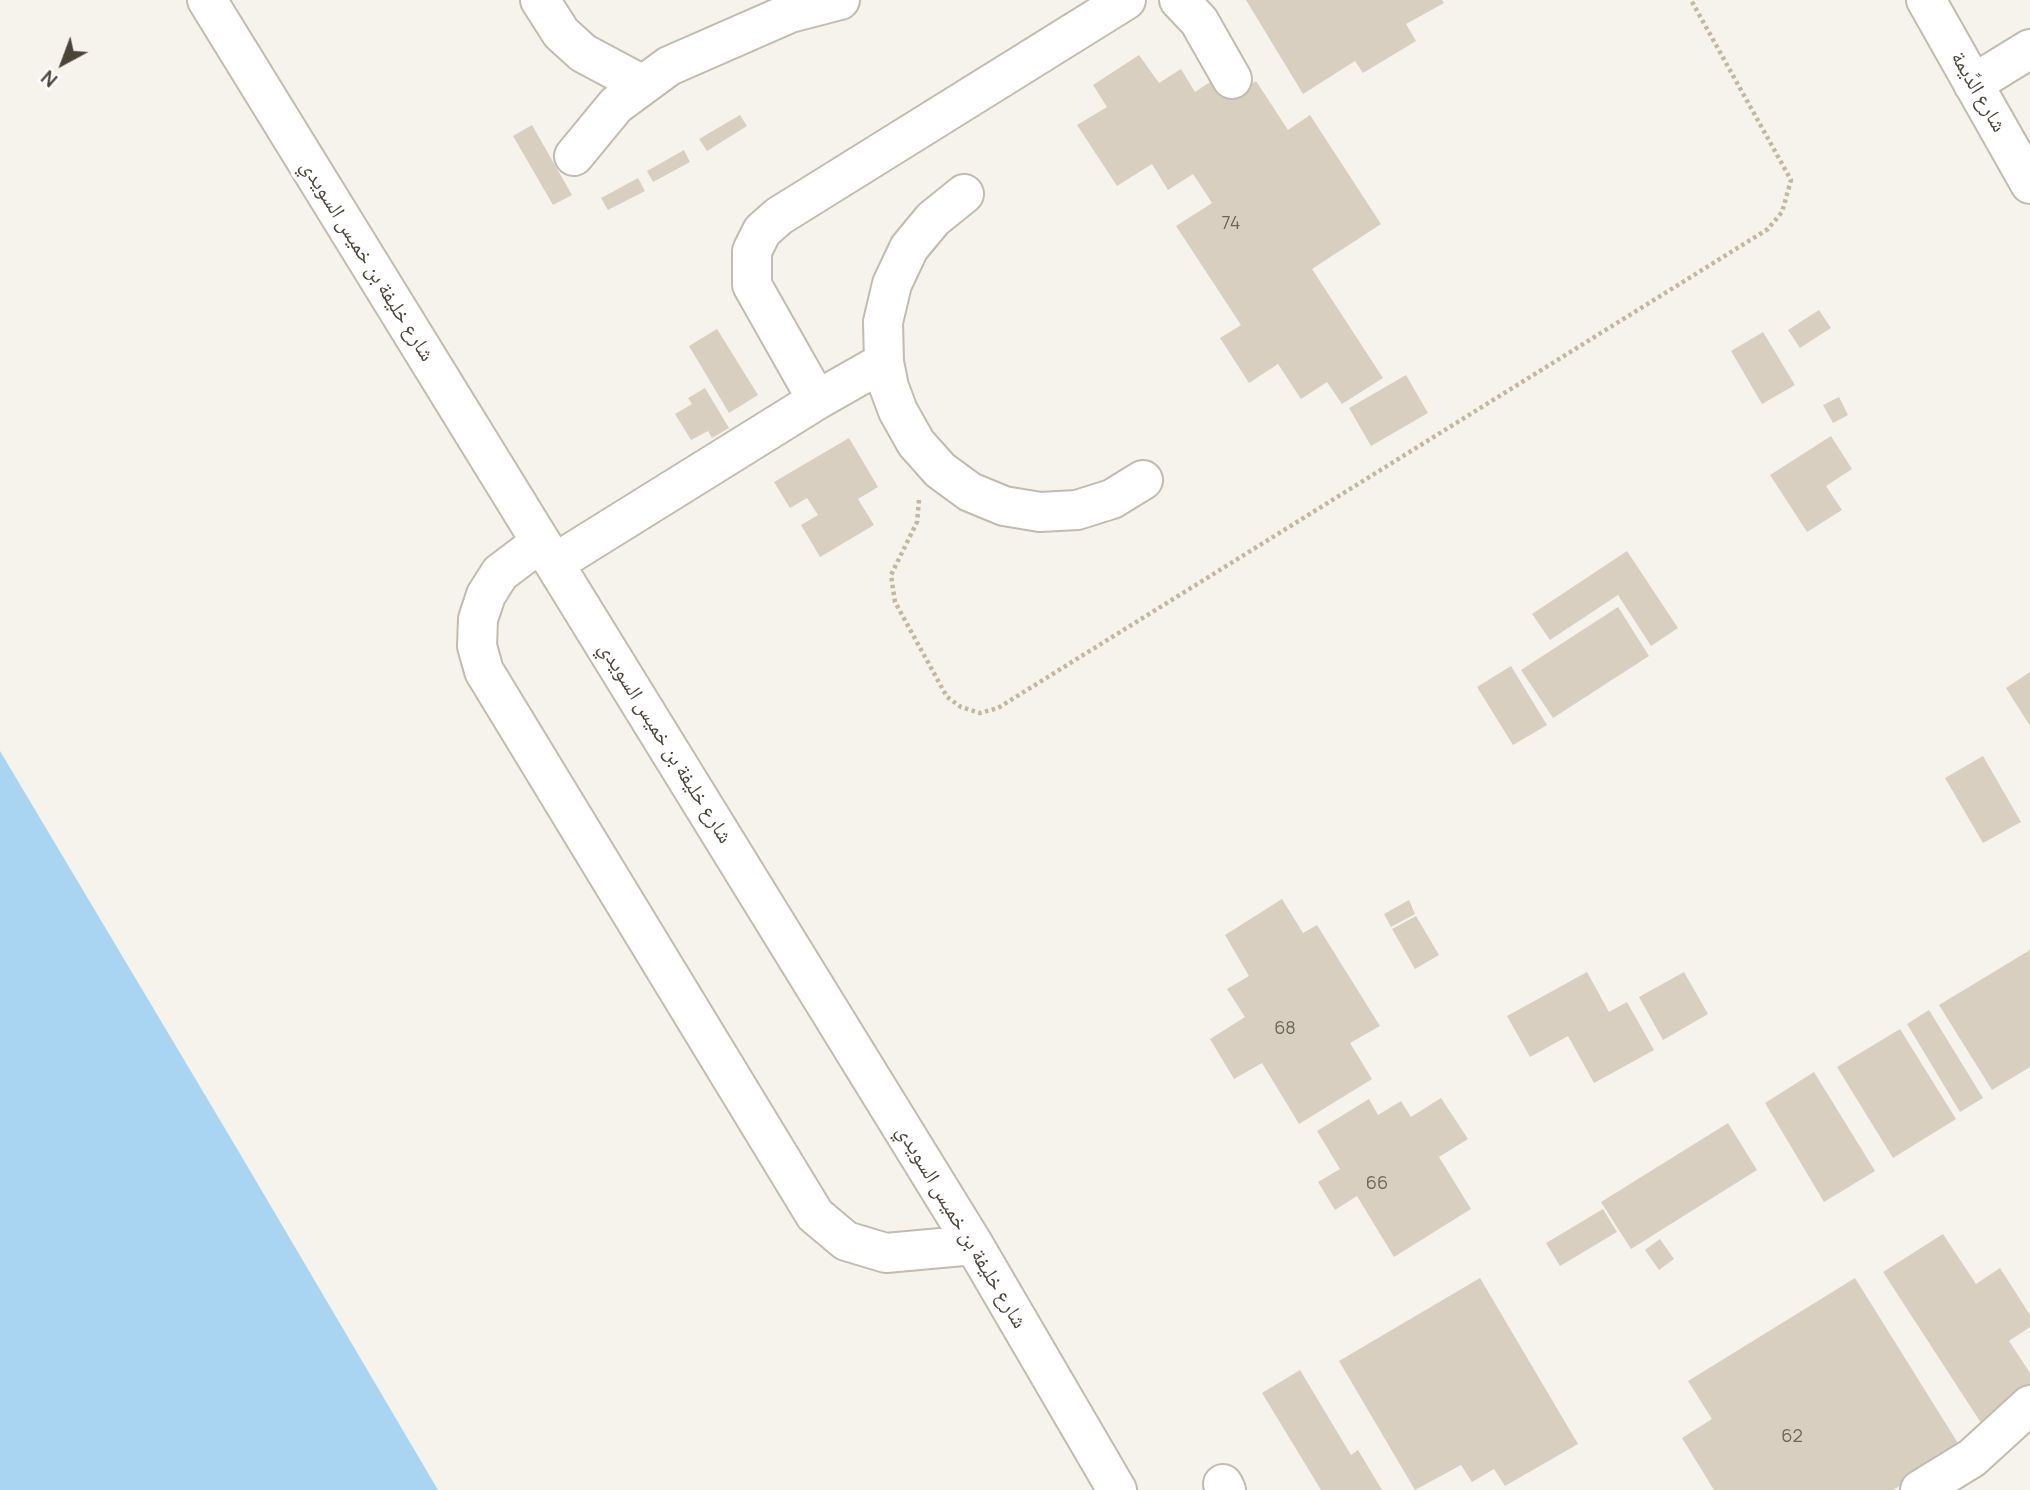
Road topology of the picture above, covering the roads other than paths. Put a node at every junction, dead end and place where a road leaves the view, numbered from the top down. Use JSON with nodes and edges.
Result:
{"nodes":[{"id":1,"x":207,"y":0,"type":"edge"},
{"id":2,"x":540,"y":0,"type":"edge"},
{"id":3,"x":840,"y":0,"type":"edge"},
{"id":4,"x":1126,"y":0,"type":"edge"},
{"id":5,"x":1179,"y":0,"type":"edge"},
{"id":6,"x":1926,"y":0,"type":"edge"},
{"id":7,"x":2030,"y":49,"type":"edge"},
{"id":8,"x":1232,"y":79,"type":"dead end"},
{"id":9,"x":641,"y":84,"type":"junction"},
{"id":10,"x":1973,"y":84,"type":"junction"},
{"id":11,"x":574,"y":156,"type":"dead end"},
{"id":12,"x":2030,"y":184,"type":"edge"},
{"id":13,"x":964,"y":194,"type":"dead end"},
{"id":14,"x":884,"y":362,"type":"junction"},
{"id":15,"x":817,"y":400,"type":"junction"},
{"id":16,"x":1143,"y":480,"type":"dead end"},
{"id":17,"x":548,"y":552,"type":"junction"},
{"id":18,"x":974,"y":1245,"type":"junction"},
{"id":19,"x":2030,"y":1405,"type":"edge"},
{"id":20,"x":1117,"y":1490,"type":"edge"},
{"id":21,"x":1920,"y":1490,"type":"edge"}],
"edges":[{"from":1,"to":17,"type":"street","name":"شارع خليفة بن خميس السويدي"},
{"from":2,"to":9,"type":"street"},
{"from":3,"to":9,"type":"street"},
{"from":4,"to":15,"type":"street"},
{"from":5,"to":8,"type":"street"},
{"from":6,"to":10,"type":"street","name":"شارع الدِّيمة"},
{"from":7,"to":10,"type":"street"},
{"from":9,"to":11,"type":"street"},
{"from":10,"to":12,"type":"street","name":"شارع الدِّيمة"},
{"from":13,"to":14,"type":"street"},
{"from":14,"to":15,"type":"street"},
{"from":14,"to":16,"type":"street"},
{"from":15,"to":17,"type":"street"},
{"from":17,"to":18,"type":"street","name":"شارع خليفة بن خميس السويدي"},
{"from":17,"to":18,"type":"street"},
{"from":18,"to":20,"type":"street","name":"شارع خليفة بن خميس السويدي"},
{"from":19,"to":21,"type":"street"}]}
